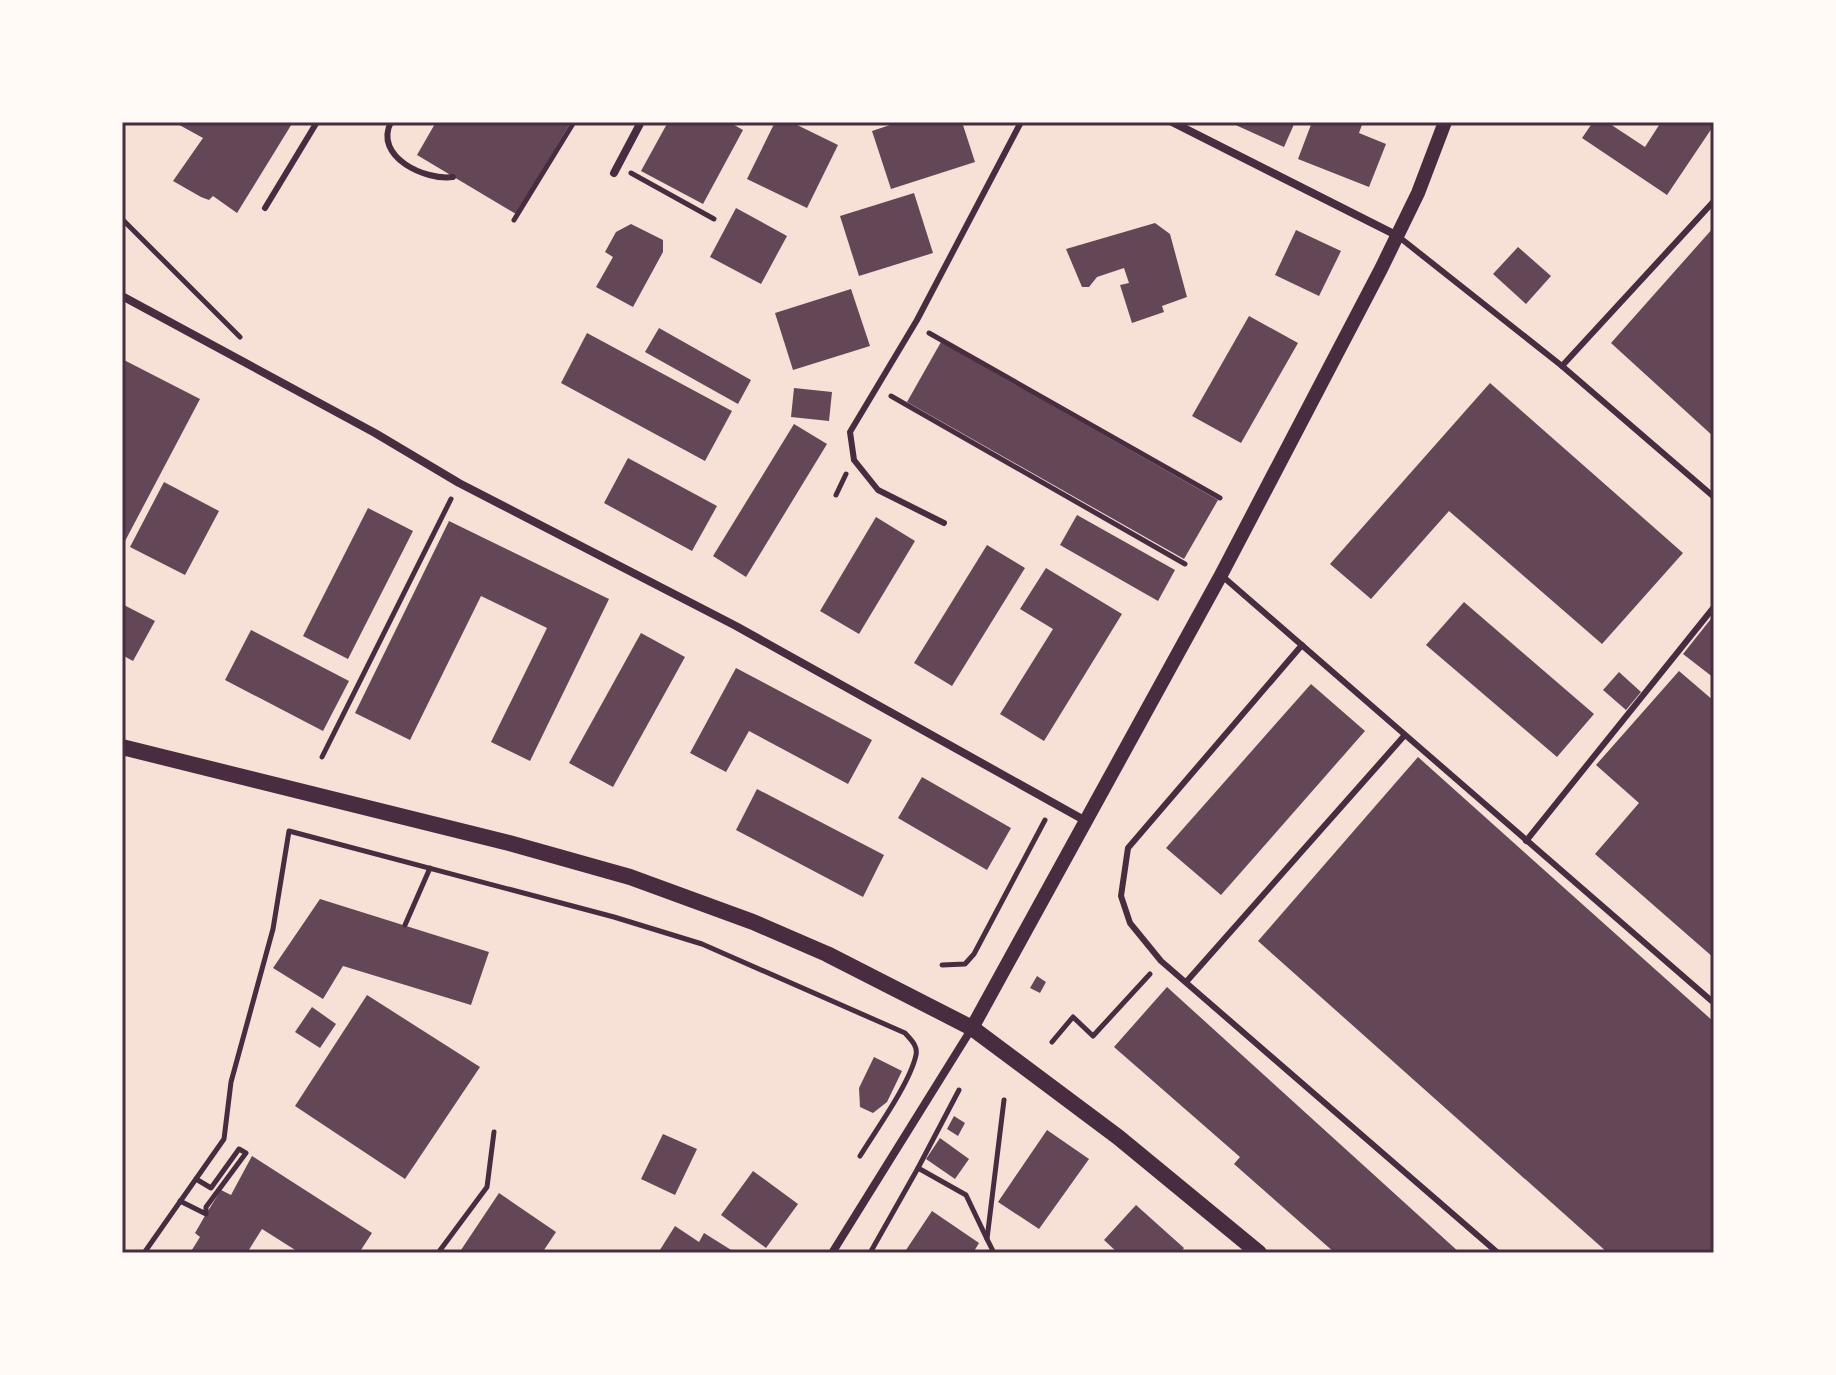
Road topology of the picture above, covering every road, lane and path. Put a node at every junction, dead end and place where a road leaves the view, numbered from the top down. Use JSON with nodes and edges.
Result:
{"nodes":[{"id":1,"x":317,"y":122,"type":"edge"},
{"id":2,"x":391,"y":122,"type":"edge"},
{"id":3,"x":574,"y":122,"type":"edge"},
{"id":4,"x":641,"y":122,"type":"edge"},
{"id":5,"x":1021,"y":122,"type":"edge"},
{"id":6,"x":1172,"y":122,"type":"edge"},
{"id":7,"x":1445,"y":122,"type":"edge"},
{"id":8,"x":616,"y":169,"type":"joint"},
{"id":9,"x":453,"y":177,"type":"dead end"},
{"id":10,"x":1714,"y":201,"type":"edge"},
{"id":11,"x":265,"y":208,"type":"dead end"},
{"id":12,"x":122,"y":219,"type":"edge"},
{"id":13,"x":714,"y":219,"type":"dead end"},
{"id":14,"x":514,"y":220,"type":"dead end"},
{"id":15,"x":1396,"y":235,"type":"junction"},
{"id":16,"x":122,"y":296,"type":"edge"},
{"id":17,"x":914,"y":324,"type":"junction"},
{"id":18,"x":243,"y":341,"type":"dead end"},
{"id":19,"x":1562,"y":366,"type":"junction"},
{"id":20,"x":875,"y":386,"type":"junction"},
{"id":21,"x":459,"y":483,"type":"junction"},
{"id":22,"x":1714,"y":497,"type":"edge"},
{"id":23,"x":1220,"y":498,"type":"dead end"},
{"id":24,"x":944,"y":523,"type":"dead end"},
{"id":25,"x":1185,"y":564,"type":"dead end"},
{"id":26,"x":1221,"y":575,"type":"junction"},
{"id":27,"x":1714,"y":607,"type":"edge"},
{"id":28,"x":1302,"y":645,"type":"junction"},
{"id":29,"x":1404,"y":736,"type":"junction"},
{"id":30,"x":122,"y":747,"type":"edge"},
{"id":31,"x":322,"y":757,"type":"dead end"},
{"id":32,"x":1045,"y":820,"type":"dead end"},
{"id":33,"x":1084,"y":820,"type":"junction"},
{"id":34,"x":1526,"y":841,"type":"junction"},
{"id":35,"x":430,"y":868,"type":"junction"},
{"id":36,"x":405,"y":925,"type":"dead end"},
{"id":37,"x":1161,"y":961,"type":"junction"},
{"id":38,"x":942,"y":965,"type":"dead end"},
{"id":39,"x":1187,"y":981,"type":"junction"},
{"id":40,"x":1714,"y":1003,"type":"edge"},
{"id":41,"x":972,"y":1028,"type":"junction"},
{"id":42,"x":1052,"y":1042,"type":"dead end"},
{"id":43,"x":959,"y":1090,"type":"dead end"},
{"id":44,"x":1004,"y":1100,"type":"dead end"},
{"id":45,"x":494,"y":1132,"type":"dead end"},
{"id":46,"x":860,"y":1156,"type":"dead end"},
{"id":47,"x":918,"y":1168,"type":"junction"},
{"id":48,"x":196,"y":1179,"type":"junction"},
{"id":49,"x":180,"y":1201,"type":"junction"},
{"id":50,"x":987,"y":1239,"type":"junction"},
{"id":51,"x":144,"y":1253,"type":"edge"},
{"id":52,"x":438,"y":1253,"type":"edge"},
{"id":53,"x":832,"y":1253,"type":"edge"},
{"id":54,"x":870,"y":1253,"type":"edge"},
{"id":55,"x":994,"y":1253,"type":"edge"},
{"id":56,"x":1259,"y":1253,"type":"edge"},
{"id":57,"x":1498,"y":1253,"type":"edge"}],
"edges":[{"from":1,"to":11,"type":"lane"},
{"from":2,"to":9,"type":"lane"},
{"from":3,"to":14,"type":"path"},
{"from":4,"to":8,"type":"street"},
{"from":5,"to":17,"type":"lane"},
{"from":6,"to":15,"type":"street"},
{"from":7,"to":15,"type":"street"},
{"from":8,"to":13,"type":"path"},
{"from":10,"to":19,"type":"lane"},
{"from":12,"to":18,"type":"path"},
{"from":15,"to":19,"type":"lane"},
{"from":15,"to":26,"type":"street"},
{"from":16,"to":21,"type":"street"},
{"from":17,"to":20,"type":"lane"},
{"from":17,"to":23,"type":"path"},
{"from":19,"to":22,"type":"lane"},
{"from":20,"to":24,"type":"lane"},
{"from":20,"to":25,"type":"path"},
{"from":21,"to":31,"type":"path"},
{"from":21,"to":33,"type":"street"},
{"from":26,"to":28,"type":"lane"},
{"from":26,"to":33,"type":"street"},
{"from":27,"to":34,"type":"lane"},
{"from":28,"to":29,"type":"lane"},
{"from":28,"to":37,"type":"lane"},
{"from":29,"to":34,"type":"lane"},
{"from":29,"to":39,"type":"lane"},
{"from":30,"to":41,"type":"main road"},
{"from":32,"to":38,"type":"path"},
{"from":33,"to":41,"type":"street"},
{"from":34,"to":40,"type":"lane"},
{"from":35,"to":36,"type":"path"},
{"from":35,"to":46,"type":"path"},
{"from":35,"to":48,"type":"path"},
{"from":37,"to":39,"type":"lane"},
{"from":37,"to":42,"type":"path"},
{"from":39,"to":57,"type":"lane"},
{"from":41,"to":53,"type":"street"},
{"from":41,"to":56,"type":"main road"},
{"from":43,"to":47,"type":"path"},
{"from":44,"to":50,"type":"path"},
{"from":45,"to":52,"type":"path"},
{"from":47,"to":50,"type":"path"},
{"from":47,"to":54,"type":"path"},
{"from":48,"to":49,"type":"path"},
{"from":48,"to":49,"type":"path"},
{"from":49,"to":51,"type":"path"},
{"from":50,"to":55,"type":"path"}]}
